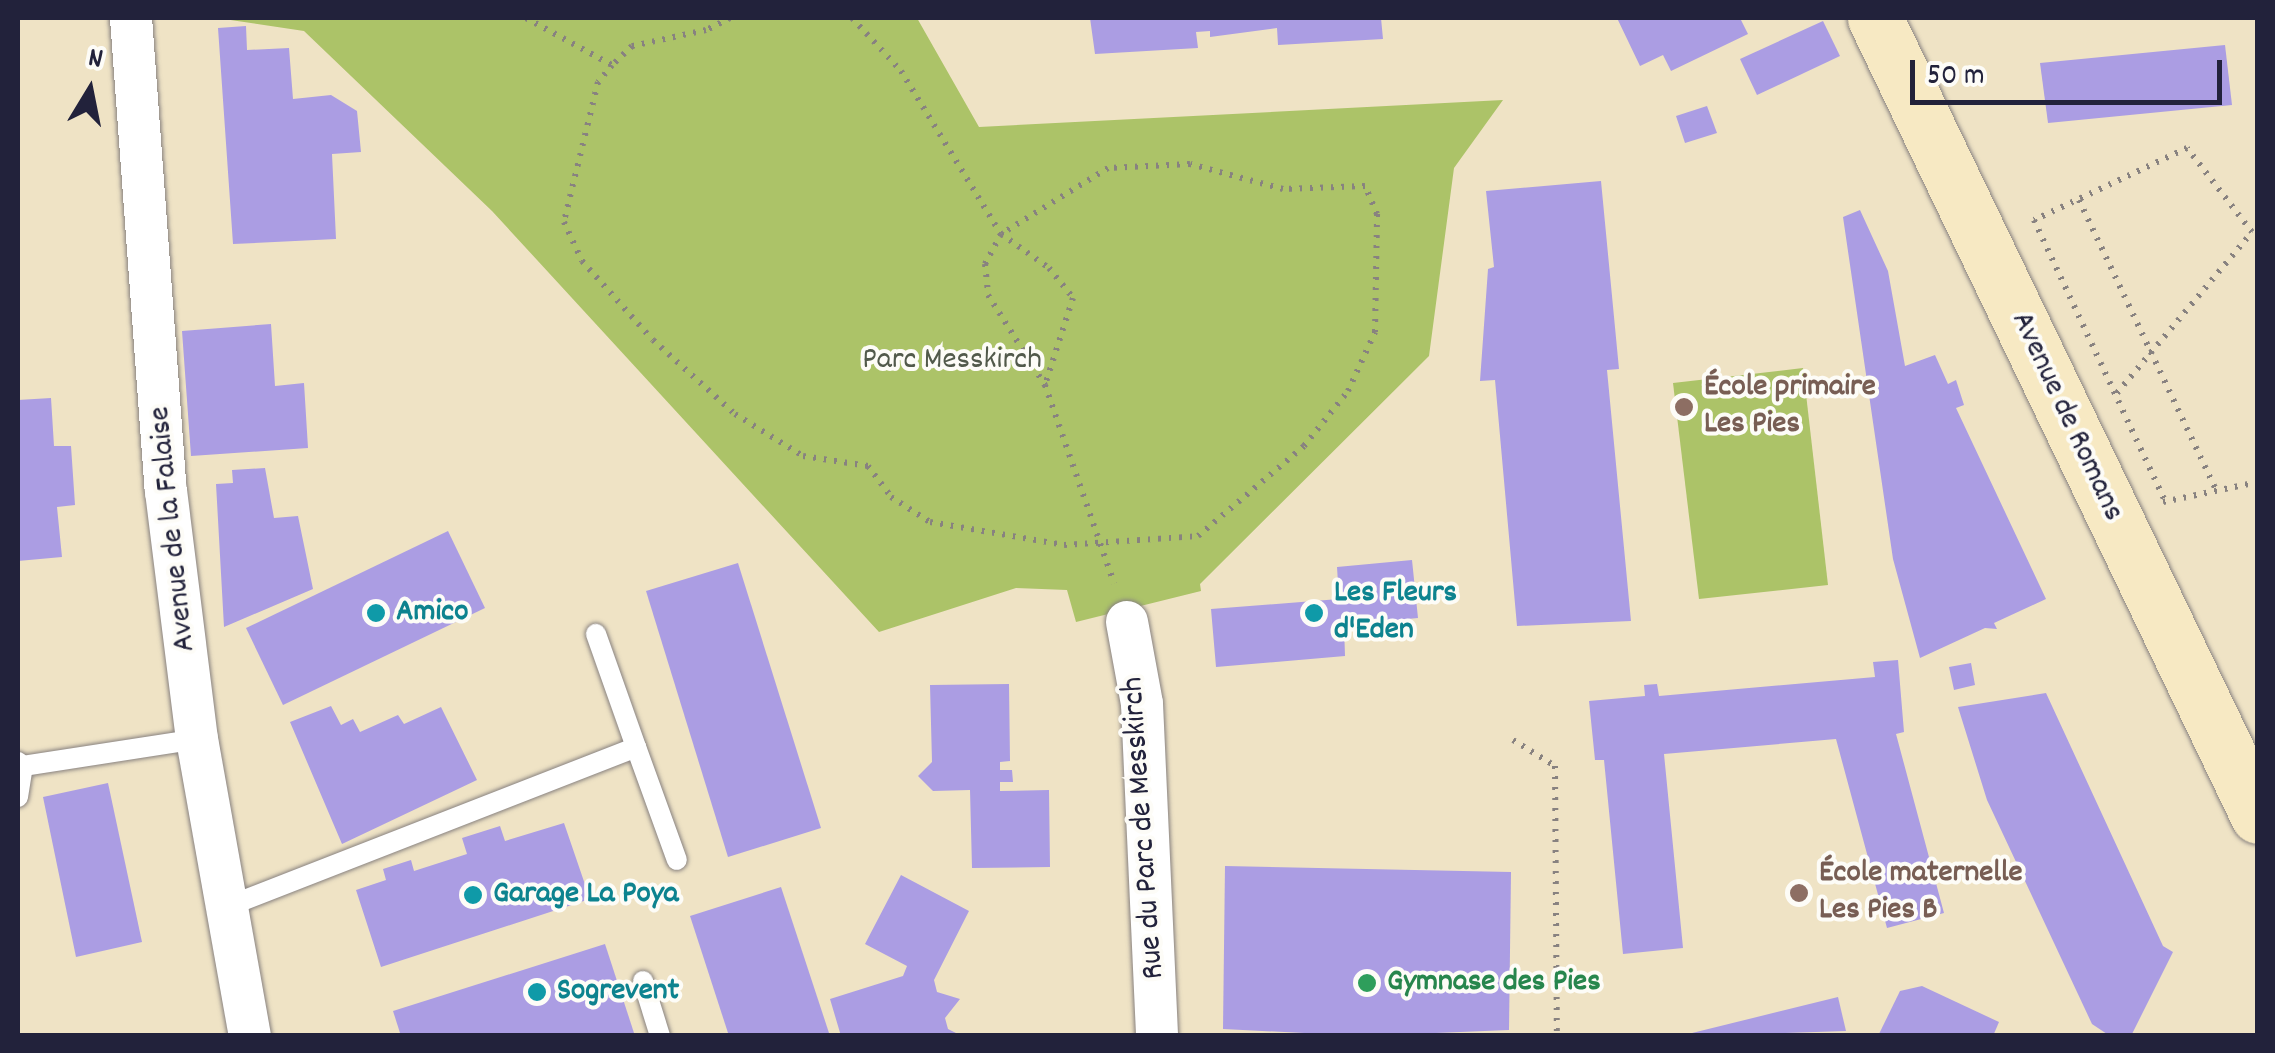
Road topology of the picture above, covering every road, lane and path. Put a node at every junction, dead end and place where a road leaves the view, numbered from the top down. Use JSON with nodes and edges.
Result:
{"nodes":[{"id":1,"x":131,"y":18,"type":"edge"},
{"id":2,"x":526,"y":18,"type":"edge"},
{"id":3,"x":730,"y":18,"type":"edge"},
{"id":4,"x":852,"y":18,"type":"edge"},
{"id":5,"x":1876,"y":18,"type":"edge"},
{"id":6,"x":612,"y":64,"type":"junction"},
{"id":7,"x":2079,"y":200,"type":"junction"},
{"id":8,"x":1001,"y":234,"type":"junction"},
{"id":9,"x":2151,"y":352,"type":"junction"},
{"id":10,"x":1045,"y":385,"type":"junction"},
{"id":11,"x":2116,"y":393,"type":"junction"},
{"id":12,"x":2258,"y":482,"type":"edge"},
{"id":13,"x":2216,"y":490,"type":"junction"},
{"id":14,"x":2166,"y":500,"type":"junction"},
{"id":15,"x":2116,"y":521,"type":"junction"},
{"id":16,"x":1102,"y":543,"type":"junction"},
{"id":17,"x":1126,"y":622,"type":"joint"},
{"id":18,"x":596,"y":634,"type":"dead end"},
{"id":19,"x":197,"y":739,"type":"junction"},
{"id":20,"x":1513,"y":740,"type":"dead end"},
{"id":21,"x":636,"y":748,"type":"junction"},
{"id":22,"x":20,"y":764,"type":"edge"},
{"id":23,"x":18,"y":797,"type":"edge"},
{"id":24,"x":2258,"y":816,"type":"edge"},
{"id":25,"x":677,"y":860,"type":"dead end"},
{"id":26,"x":229,"y":906,"type":"junction"},
{"id":27,"x":643,"y":981,"type":"dead end"},
{"id":28,"x":250,"y":1036,"type":"edge"},
{"id":29,"x":660,"y":1036,"type":"edge"},
{"id":30,"x":1157,"y":1036,"type":"edge"},
{"id":31,"x":1557,"y":1036,"type":"edge"}],
"edges":[{"from":1,"to":19,"type":"street","name":"Avenue de la Falaise"},
{"from":2,"to":6,"type":"path"},
{"from":3,"to":6,"type":"path"},
{"from":4,"to":8,"type":"path"},
{"from":5,"to":15,"type":"main road","name":"Avenue de Romans"},
{"from":6,"to":16,"type":"path"},
{"from":7,"to":9,"type":"path"},
{"from":7,"to":9,"type":"path"},
{"from":7,"to":11,"type":"path"},
{"from":8,"to":10,"type":"path"},
{"from":8,"to":10,"type":"path"},
{"from":8,"to":16,"type":"path"},
{"from":9,"to":11,"type":"path"},
{"from":9,"to":13,"type":"path"},
{"from":10,"to":16,"type":"path"},
{"from":11,"to":14,"type":"path"},
{"from":12,"to":13,"type":"path"},
{"from":13,"to":14,"type":"path"},
{"from":14,"to":15,"type":"path"},
{"from":15,"to":24,"type":"main road","name":"Avenue de Romans"},
{"from":16,"to":17,"type":"path"},
{"from":17,"to":30,"type":"street","name":"Rue du Parc de Messkirch"},
{"from":18,"to":21,"type":"lane"},
{"from":19,"to":22,"type":"lane"},
{"from":19,"to":26,"type":"street","name":"Avenue de la Falaise"},
{"from":20,"to":31,"type":"path"},
{"from":21,"to":25,"type":"lane"},
{"from":21,"to":26,"type":"lane"},
{"from":22,"to":23,"type":"lane"},
{"from":26,"to":28,"type":"street","name":"Avenue de la Falaise"},
{"from":27,"to":29,"type":"lane"}]}
